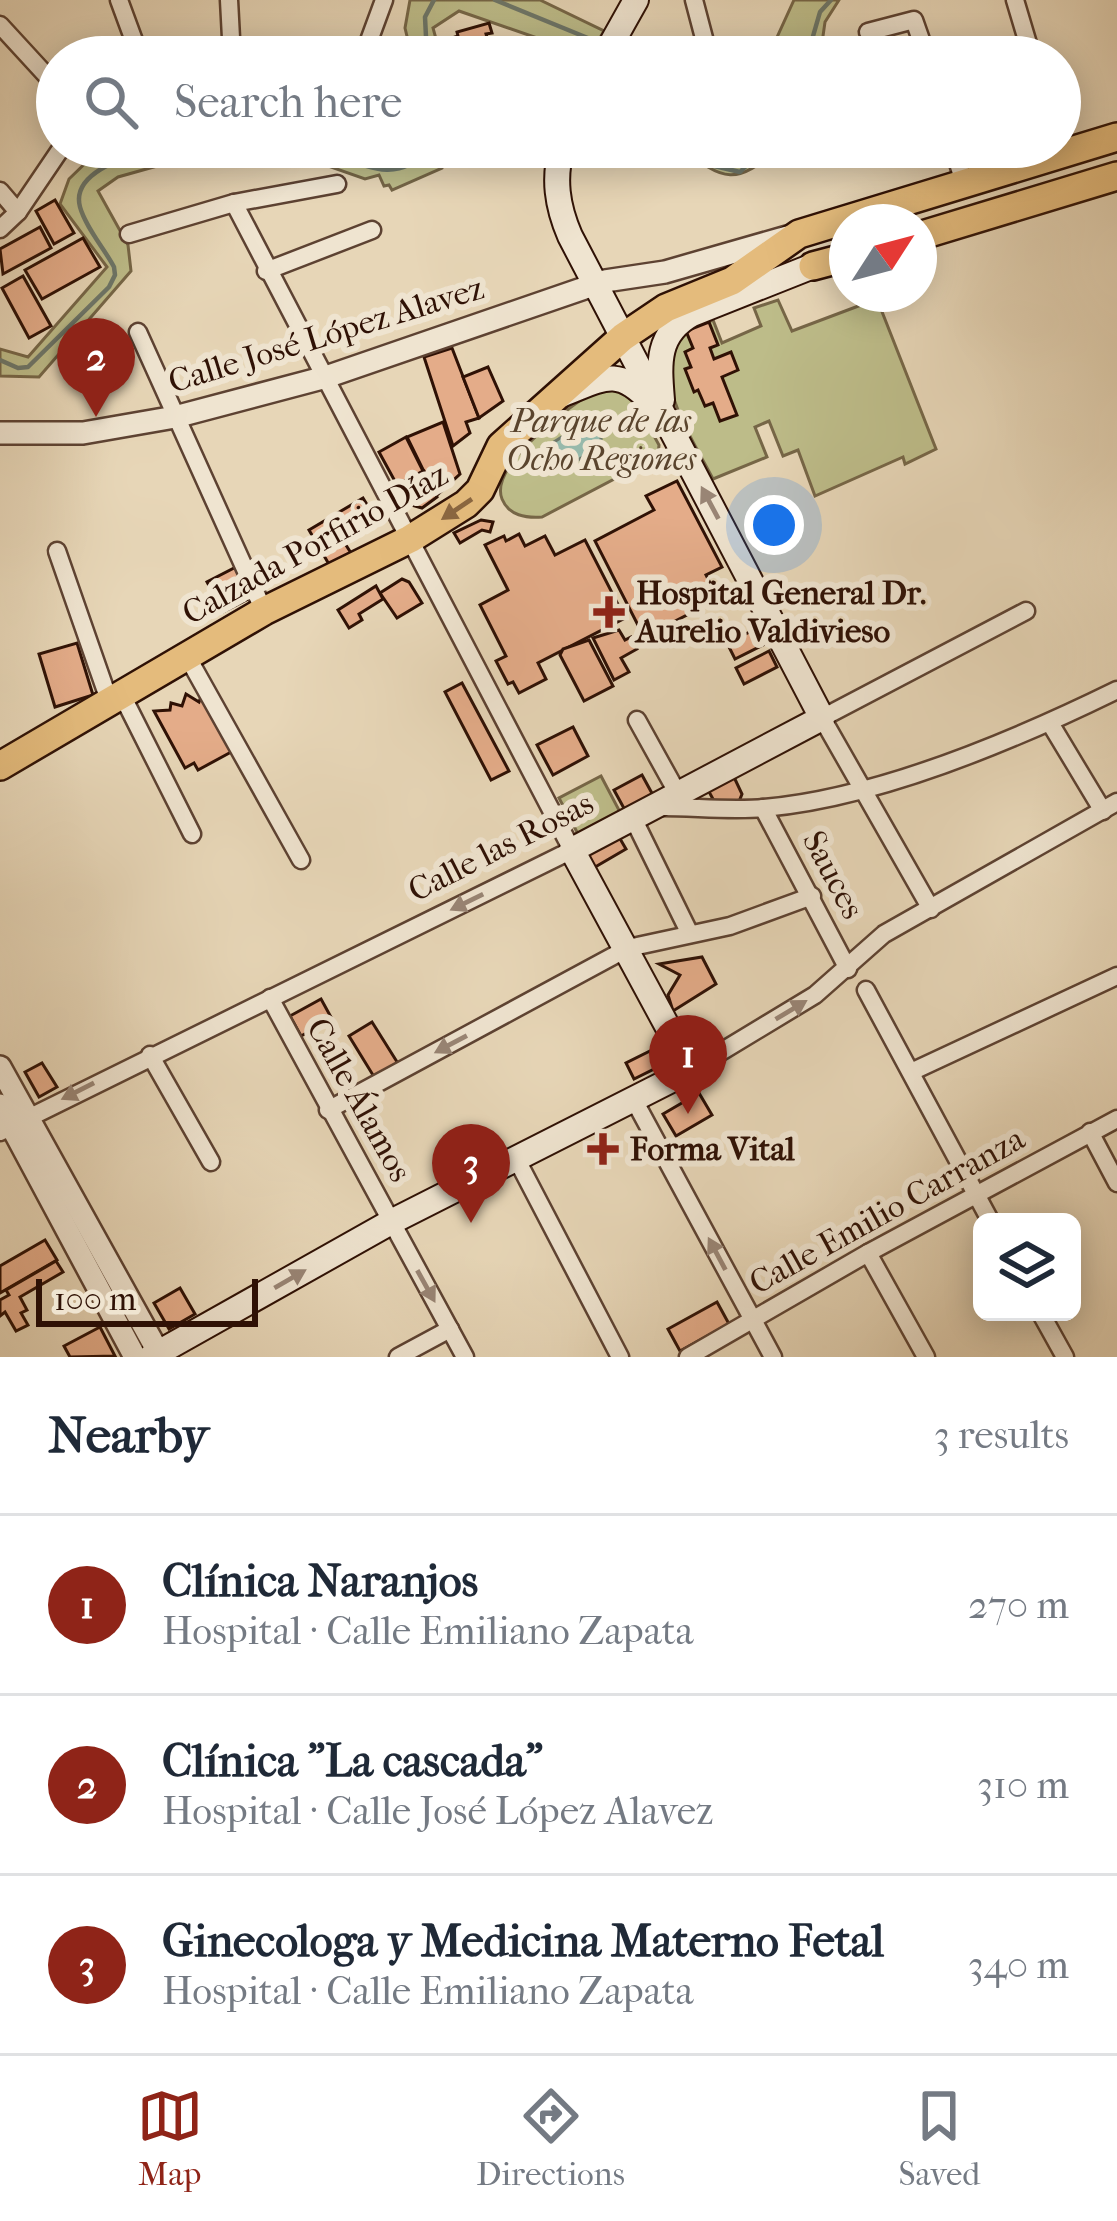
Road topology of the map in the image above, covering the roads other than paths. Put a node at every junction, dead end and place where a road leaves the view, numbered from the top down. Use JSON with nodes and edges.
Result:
{"nodes":[{"id":1,"x":119,"y":0,"type":"edge"},
{"id":2,"x":229,"y":0,"type":"edge"},
{"id":3,"x":384,"y":0,"type":"edge"},
{"id":4,"x":636,"y":0,"type":"edge"},
{"id":5,"x":694,"y":0,"type":"edge"},
{"id":6,"x":1015,"y":0,"type":"edge"},
{"id":7,"x":0,"y":25,"type":"edge"},
{"id":8,"x":868,"y":32,"type":"dead end"},
{"id":9,"x":132,"y":36,"type":"edge"},
{"id":10,"x":231,"y":36,"type":"edge"},
{"id":11,"x":371,"y":36,"type":"edge"},
{"id":12,"x":616,"y":36,"type":"edge"},
{"id":13,"x":704,"y":36,"type":"edge"},
{"id":14,"x":920,"y":36,"type":"edge"},
{"id":15,"x":1026,"y":36,"type":"edge"},
{"id":16,"x":36,"y":64,"type":"edge"},
{"id":17,"x":1117,"y":137,"type":"edge"},
{"id":18,"x":1081,"y":146,"type":"edge"},
{"id":19,"x":48,"y":168,"type":"edge"},
{"id":20,"x":557,"y":168,"type":"edge"},
{"id":21,"x":959,"y":168,"type":"edge"},
{"id":22,"x":1013,"y":168,"type":"edge"},
{"id":23,"x":1117,"y":176,"type":"edge"},
{"id":24,"x":338,"y":184,"type":"dead end"},
{"id":25,"x":965,"y":186,"type":"junction"},
{"id":26,"x":0,"y":191,"type":"edge"},
{"id":27,"x":233,"y":203,"type":"junction"},
{"id":28,"x":18,"y":212,"type":"junction"},
{"id":29,"x":0,"y":229,"type":"edge"},
{"id":30,"x":372,"y":230,"type":"dead end"},
{"id":31,"x":937,"y":231,"type":"edge"},
{"id":32,"x":129,"y":234,"type":"dead end"},
{"id":33,"x":799,"y":234,"type":"junction"},
{"id":34,"x":829,"y":261,"type":"edge"},
{"id":35,"x":812,"y":266,"type":"junction"},
{"id":36,"x":751,"y":270,"type":"junction"},
{"id":37,"x":266,"y":271,"type":"junction"},
{"id":38,"x":595,"y":284,"type":"junction"},
{"id":39,"x":138,"y":332,"type":"dead end"},
{"id":40,"x":623,"y":337,"type":"junction"},
{"id":41,"x":326,"y":377,"type":"junction"},
{"id":42,"x":554,"y":398,"type":"junction"},
{"id":43,"x":664,"y":414,"type":"junction"},
{"id":44,"x":175,"y":417,"type":"junction"},
{"id":45,"x":0,"y":434,"type":"edge"},
{"id":46,"x":410,"y":539,"type":"junction"},
{"id":47,"x":57,"y":551,"type":"dead end"},
{"id":48,"x":264,"y":611,"type":"junction"},
{"id":49,"x":1026,"y":611,"type":"dead end"},
{"id":50,"x":188,"y":656,"type":"junction"},
{"id":51,"x":1117,"y":690,"type":"edge"},
{"id":52,"x":115,"y":697,"type":"junction"},
{"id":53,"x":822,"y":718,"type":"junction"},
{"id":54,"x":637,"y":720,"type":"dead end"},
{"id":55,"x":1050,"y":723,"type":"junction"},
{"id":56,"x":0,"y":766,"type":"edge"},
{"id":57,"x":863,"y":791,"type":"junction"},
{"id":58,"x":678,"y":794,"type":"junction"},
{"id":59,"x":1110,"y":807,"type":"edge"},
{"id":60,"x":764,"y":808,"type":"junction"},
{"id":61,"x":644,"y":812,"type":"junction"},
{"id":62,"x":192,"y":834,"type":"dead end"},
{"id":63,"x":572,"y":850,"type":"junction"},
{"id":64,"x":301,"y":860,"type":"dead end"},
{"id":65,"x":812,"y":896,"type":"junction"},
{"id":66,"x":932,"y":909,"type":"junction"},
{"id":67,"x":690,"y":934,"type":"junction"},
{"id":68,"x":628,"y":948,"type":"junction"},
{"id":69,"x":848,"y":969,"type":"junction"},
{"id":70,"x":1117,"y":976,"type":"edge"},
{"id":71,"x":866,"y":990,"type":"dead end"},
{"id":72,"x":270,"y":998,"type":"junction"},
{"id":73,"x":150,"y":1055,"type":"junction"},
{"id":74,"x":0,"y":1067,"type":"edge"},
{"id":75,"x":691,"y":1070,"type":"junction"},
{"id":76,"x":911,"y":1072,"type":"junction"},
{"id":77,"x":634,"y":1100,"type":"junction"},
{"id":78,"x":0,"y":1105,"type":"edge"},
{"id":79,"x":328,"y":1110,"type":"junction"},
{"id":80,"x":1117,"y":1119,"type":"edge"},
{"id":81,"x":13,"y":1125,"type":"edge"},
{"id":82,"x":1090,"y":1132,"type":"junction"},
{"id":83,"x":516,"y":1158,"type":"junction"},
{"id":84,"x":212,"y":1162,"type":"dead end"},
{"id":85,"x":1117,"y":1183,"type":"edge"},
{"id":86,"x":976,"y":1194,"type":"junction"},
{"id":87,"x":986,"y":1213,"type":"edge"},
{"id":88,"x":391,"y":1222,"type":"junction"},
{"id":89,"x":868,"y":1252,"type":"junction"},
{"id":90,"x":753,"y":1321,"type":"junction"},
{"id":91,"x":1045,"y":1321,"type":"edge"},
{"id":92,"x":450,"y":1329,"type":"junction"},
{"id":93,"x":151,"y":1356,"type":"edge"},
{"id":94,"x":398,"y":1357,"type":"edge"},
{"id":95,"x":465,"y":1357,"type":"edge"},
{"id":96,"x":620,"y":1357,"type":"edge"},
{"id":97,"x":688,"y":1357,"type":"edge"},
{"id":98,"x":773,"y":1357,"type":"edge"},
{"id":99,"x":926,"y":1357,"type":"edge"},
{"id":100,"x":1065,"y":1357,"type":"edge"}],
"edges":[{"from":1,"to":9,"type":"street"},
{"from":2,"to":10,"type":"street"},
{"from":3,"to":11,"type":"street"},
{"from":4,"to":12,"type":"main road"},
{"from":5,"to":13,"type":"street"},
{"from":6,"to":15,"type":"street"},
{"from":7,"to":16,"type":"street"},
{"from":8,"to":14,"type":"street"},
{"from":17,"to":18,"type":"main road"},
{"from":19,"to":28,"type":"street"},
{"from":20,"to":38,"type":"main road"},
{"from":21,"to":25,"type":"street"},
{"from":22,"to":25,"type":"main road"},
{"from":23,"to":31,"type":"main road"},
{"from":24,"to":27,"type":"street"},
{"from":25,"to":33,"type":"main road"},
{"from":26,"to":28,"type":"street"},
{"from":27,"to":32,"type":"street"},
{"from":27,"to":37,"type":"street"},
{"from":28,"to":29,"type":"street"},
{"from":30,"to":37,"type":"street"},
{"from":33,"to":36,"type":"main road","name":"Calzada Porfirio Díaz"},
{"from":33,"to":38,"type":"street"},
{"from":34,"to":35,"type":"main road"},
{"from":35,"to":36,"type":"street"},
{"from":35,"to":43,"type":"main road"},
{"from":36,"to":38,"type":"street"},
{"from":36,"to":40,"type":"main road","name":"Calzada Porfirio Díaz"},
{"from":37,"to":41,"type":"street"},
{"from":38,"to":40,"type":"main road"},
{"from":38,"to":41,"type":"street","name":"Calle José López Alavez"},
{"from":39,"to":44,"type":"street"},
{"from":40,"to":42,"type":"main road","name":"Calzada Porfirio Díaz"},
{"from":40,"to":43,"type":"main road"},
{"from":41,"to":44,"type":"street","name":"Calle José López Alavez"},
{"from":41,"to":46,"type":"street"},
{"from":42,"to":43,"type":"main road"},
{"from":42,"to":46,"type":"main road","name":"Calzada Porfirio Díaz","one_way":true},
{"from":53,"to":43,"type":"main road","one_way":true},
{"from":44,"to":45,"type":"street","name":"Calle José López Alavez"},
{"from":44,"to":48,"type":"street"},
{"from":46,"to":48,"type":"main road","name":"Calzada Porfirio Díaz"},
{"from":46,"to":63,"type":"street"},
{"from":47,"to":52,"type":"street"},
{"from":48,"to":50,"type":"main road","name":"Calzada Porfirio Díaz"},
{"from":49,"to":53,"type":"street","name":"Calle las Rosas"},
{"from":50,"to":52,"type":"main road","name":"Calzada Porfirio Díaz"},
{"from":50,"to":64,"type":"street"},
{"from":51,"to":55,"type":"street"},
{"from":52,"to":56,"type":"main road","name":"Calzada Porfirio Díaz"},
{"from":52,"to":62,"type":"street"},
{"from":53,"to":57,"type":"street"},
{"from":53,"to":58,"type":"main road","name":"Calle las Rosas"},
{"from":54,"to":58,"type":"street"},
{"from":55,"to":57,"type":"street"},
{"from":55,"to":59,"type":"street"},
{"from":57,"to":60,"type":"street"},
{"from":57,"to":66,"type":"street"},
{"from":58,"to":61,"type":"main road","name":"Calle las Rosas"},
{"from":59,"to":66,"type":"street"},
{"from":60,"to":61,"type":"street"},
{"from":60,"to":65,"type":"street","name":"Sauces"},
{"from":61,"to":63,"type":"main road","name":"Calle las Rosas"},
{"from":61,"to":67,"type":"street"},
{"from":63,"to":68,"type":"main road"},
{"from":63,"to":72,"type":"street","name":"Calle las Rosas","one_way":true},
{"from":65,"to":67,"type":"street"},
{"from":65,"to":69,"type":"street","name":"Sauces"},
{"from":66,"to":69,"type":"street"},
{"from":67,"to":68,"type":"street"},
{"from":68,"to":75,"type":"main road"},
{"from":68,"to":79,"type":"street","one_way":true},
{"from":75,"to":69,"type":"street","one_way":true},
{"from":70,"to":76,"type":"street"},
{"from":71,"to":76,"type":"street"},
{"from":72,"to":73,"type":"street","name":"Calle las Rosas"},
{"from":72,"to":79,"type":"street","name":"Calle Álamos"},
{"from":73,"to":81,"type":"street","name":"Calle las Rosas","one_way":true},
{"from":73,"to":84,"type":"street"},
{"from":74,"to":81,"type":"street"},
{"from":75,"to":77,"type":"main road"},
{"from":76,"to":86,"type":"street"},
{"from":77,"to":83,"type":"main road"},
{"from":90,"to":77,"type":"street","one_way":true},
{"from":78,"to":81,"type":"street"},
{"from":79,"to":88,"type":"street","name":"Calle Álamos"},
{"from":80,"to":82,"type":"street","name":"Calle Emilio Carranza"},
{"from":81,"to":93,"type":"street"},
{"from":82,"to":85,"type":"street"},
{"from":82,"to":86,"type":"street","name":"Calle Emilio Carranza"},
{"from":83,"to":88,"type":"main road"},
{"from":83,"to":96,"type":"street"},
{"from":86,"to":87,"type":"street"},
{"from":86,"to":89,"type":"street","name":"Calle Emilio Carranza"},
{"from":88,"to":92,"type":"street","name":"Calle Álamos","one_way":true},
{"from":93,"to":88,"type":"main road","one_way":true},
{"from":89,"to":90,"type":"street","name":"Calle Emilio Carranza"},
{"from":89,"to":99,"type":"street"},
{"from":90,"to":97,"type":"street","name":"Calle Emilio Carranza"},
{"from":90,"to":98,"type":"street"},
{"from":91,"to":100,"type":"street"},
{"from":92,"to":94,"type":"street"},
{"from":92,"to":95,"type":"street","name":"Calle Álamos"}]}
